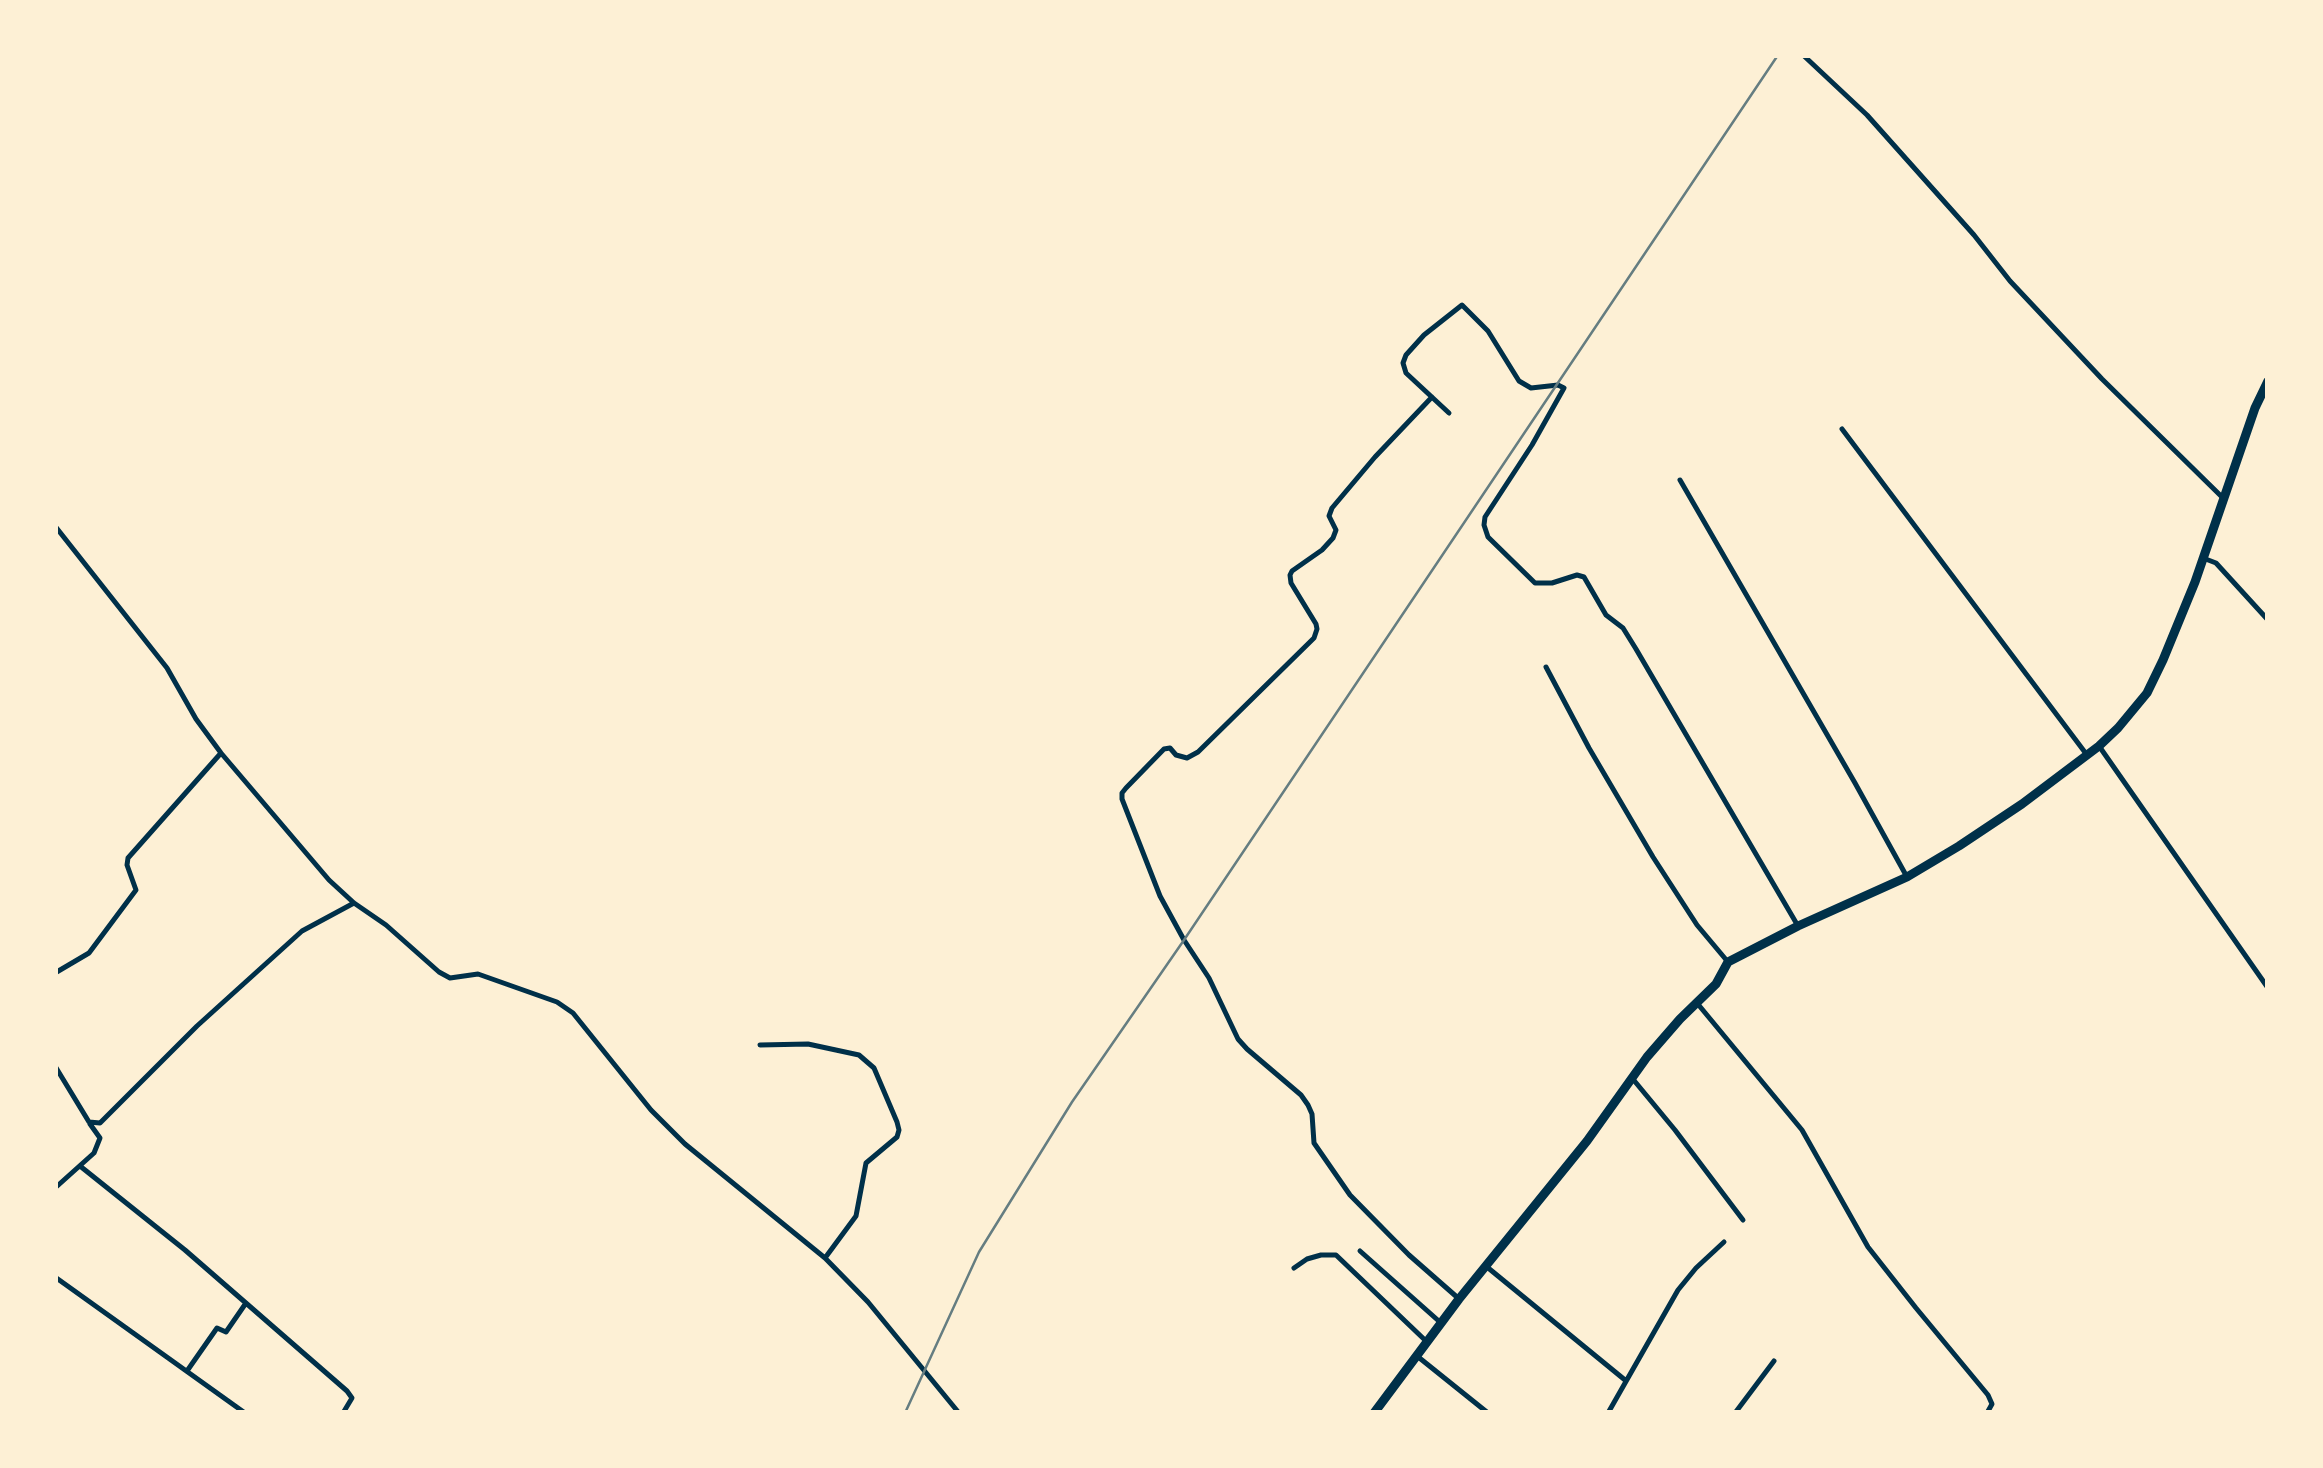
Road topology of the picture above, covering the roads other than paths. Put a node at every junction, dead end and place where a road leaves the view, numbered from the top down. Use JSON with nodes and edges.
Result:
{"nodes":[{"id":1,"x":1803,"y":55,"type":"edge"},
{"id":2,"x":2268,"y":380,"type":"edge"},
{"id":3,"x":1432,"y":397,"type":"junction"},
{"id":4,"x":1449,"y":413,"type":"dead end"},
{"id":5,"x":1842,"y":429,"type":"dead end"},
{"id":6,"x":1680,"y":480,"type":"dead end"},
{"id":7,"x":2224,"y":499,"type":"junction"},
{"id":8,"x":55,"y":526,"type":"edge"},
{"id":9,"x":2203,"y":558,"type":"junction"},
{"id":10,"x":2268,"y":620,"type":"edge"},
{"id":11,"x":1546,"y":667,"type":"dead end"},
{"id":12,"x":2099,"y":746,"type":"junction"},
{"id":13,"x":221,"y":753,"type":"junction"},
{"id":14,"x":2087,"y":756,"type":"junction"},
{"id":15,"x":1907,"y":877,"type":"junction"},
{"id":16,"x":354,"y":902,"type":"junction"},
{"id":17,"x":1798,"y":926,"type":"junction"},
{"id":18,"x":1728,"y":962,"type":"junction"},
{"id":19,"x":55,"y":974,"type":"edge"},
{"id":20,"x":2268,"y":988,"type":"edge"},
{"id":21,"x":1697,"y":1002,"type":"junction"},
{"id":22,"x":760,"y":1044,"type":"dead end"},
{"id":23,"x":55,"y":1066,"type":"edge"},
{"id":24,"x":1632,"y":1078,"type":"junction"},
{"id":25,"x":89,"y":1122,"type":"junction"},
{"id":26,"x":80,"y":1166,"type":"junction"},
{"id":27,"x":55,"y":1188,"type":"edge"},
{"id":28,"x":1743,"y":1220,"type":"dead end"},
{"id":29,"x":1724,"y":1242,"type":"dead end"},
{"id":30,"x":1360,"y":1251,"type":"dead end"},
{"id":31,"x":825,"y":1258,"type":"junction"},
{"id":32,"x":1487,"y":1267,"type":"junction"},
{"id":33,"x":1294,"y":1268,"type":"dead end"},
{"id":34,"x":55,"y":1277,"type":"edge"},
{"id":35,"x":1459,"y":1299,"type":"junction"},
{"id":36,"x":246,"y":1304,"type":"junction"},
{"id":37,"x":1441,"y":1323,"type":"junction"},
{"id":38,"x":1427,"y":1342,"type":"junction"},
{"id":39,"x":1416,"y":1356,"type":"junction"},
{"id":40,"x":1774,"y":1361,"type":"dead end"},
{"id":41,"x":186,"y":1371,"type":"junction"},
{"id":42,"x":1625,"y":1380,"type":"junction"},
{"id":43,"x":246,"y":1413,"type":"edge"},
{"id":44,"x":343,"y":1413,"type":"edge"},
{"id":45,"x":960,"y":1413,"type":"edge"},
{"id":46,"x":1374,"y":1413,"type":"edge"},
{"id":47,"x":1488,"y":1413,"type":"edge"},
{"id":48,"x":1608,"y":1413,"type":"edge"},
{"id":49,"x":1735,"y":1413,"type":"edge"},
{"id":50,"x":1988,"y":1413,"type":"edge"}],
"edges":[{"from":1,"to":7,"type":"street"},
{"from":2,"to":7,"type":"highway"},
{"from":3,"to":4,"type":"street"},
{"from":3,"to":17,"type":"street"},
{"from":3,"to":35,"type":"street"},
{"from":5,"to":14,"type":"street"},
{"from":6,"to":15,"type":"street"},
{"from":7,"to":9,"type":"highway"},
{"from":8,"to":13,"type":"street"},
{"from":9,"to":10,"type":"street"},
{"from":9,"to":12,"type":"highway"},
{"from":11,"to":18,"type":"street"},
{"from":12,"to":14,"type":"highway"},
{"from":12,"to":20,"type":"street"},
{"from":13,"to":16,"type":"street"},
{"from":13,"to":19,"type":"street"},
{"from":14,"to":15,"type":"highway"},
{"from":15,"to":17,"type":"highway"},
{"from":16,"to":25,"type":"street"},
{"from":16,"to":31,"type":"street"},
{"from":17,"to":18,"type":"highway"},
{"from":18,"to":21,"type":"highway"},
{"from":21,"to":24,"type":"highway"},
{"from":21,"to":50,"type":"street"},
{"from":22,"to":31,"type":"street"},
{"from":23,"to":25,"type":"street"},
{"from":24,"to":28,"type":"street"},
{"from":24,"to":32,"type":"highway"},
{"from":25,"to":26,"type":"street"},
{"from":26,"to":27,"type":"street"},
{"from":26,"to":36,"type":"street"},
{"from":29,"to":42,"type":"street"},
{"from":30,"to":37,"type":"street"},
{"from":31,"to":45,"type":"street"},
{"from":32,"to":35,"type":"highway"},
{"from":32,"to":42,"type":"street"},
{"from":33,"to":38,"type":"street"},
{"from":34,"to":41,"type":"street"},
{"from":35,"to":37,"type":"highway"},
{"from":36,"to":41,"type":"street"},
{"from":36,"to":44,"type":"street"},
{"from":37,"to":38,"type":"highway"},
{"from":38,"to":39,"type":"highway"},
{"from":39,"to":46,"type":"highway"},
{"from":39,"to":47,"type":"street"},
{"from":40,"to":49,"type":"street"},
{"from":41,"to":43,"type":"street"},
{"from":42,"to":48,"type":"street"}]}
